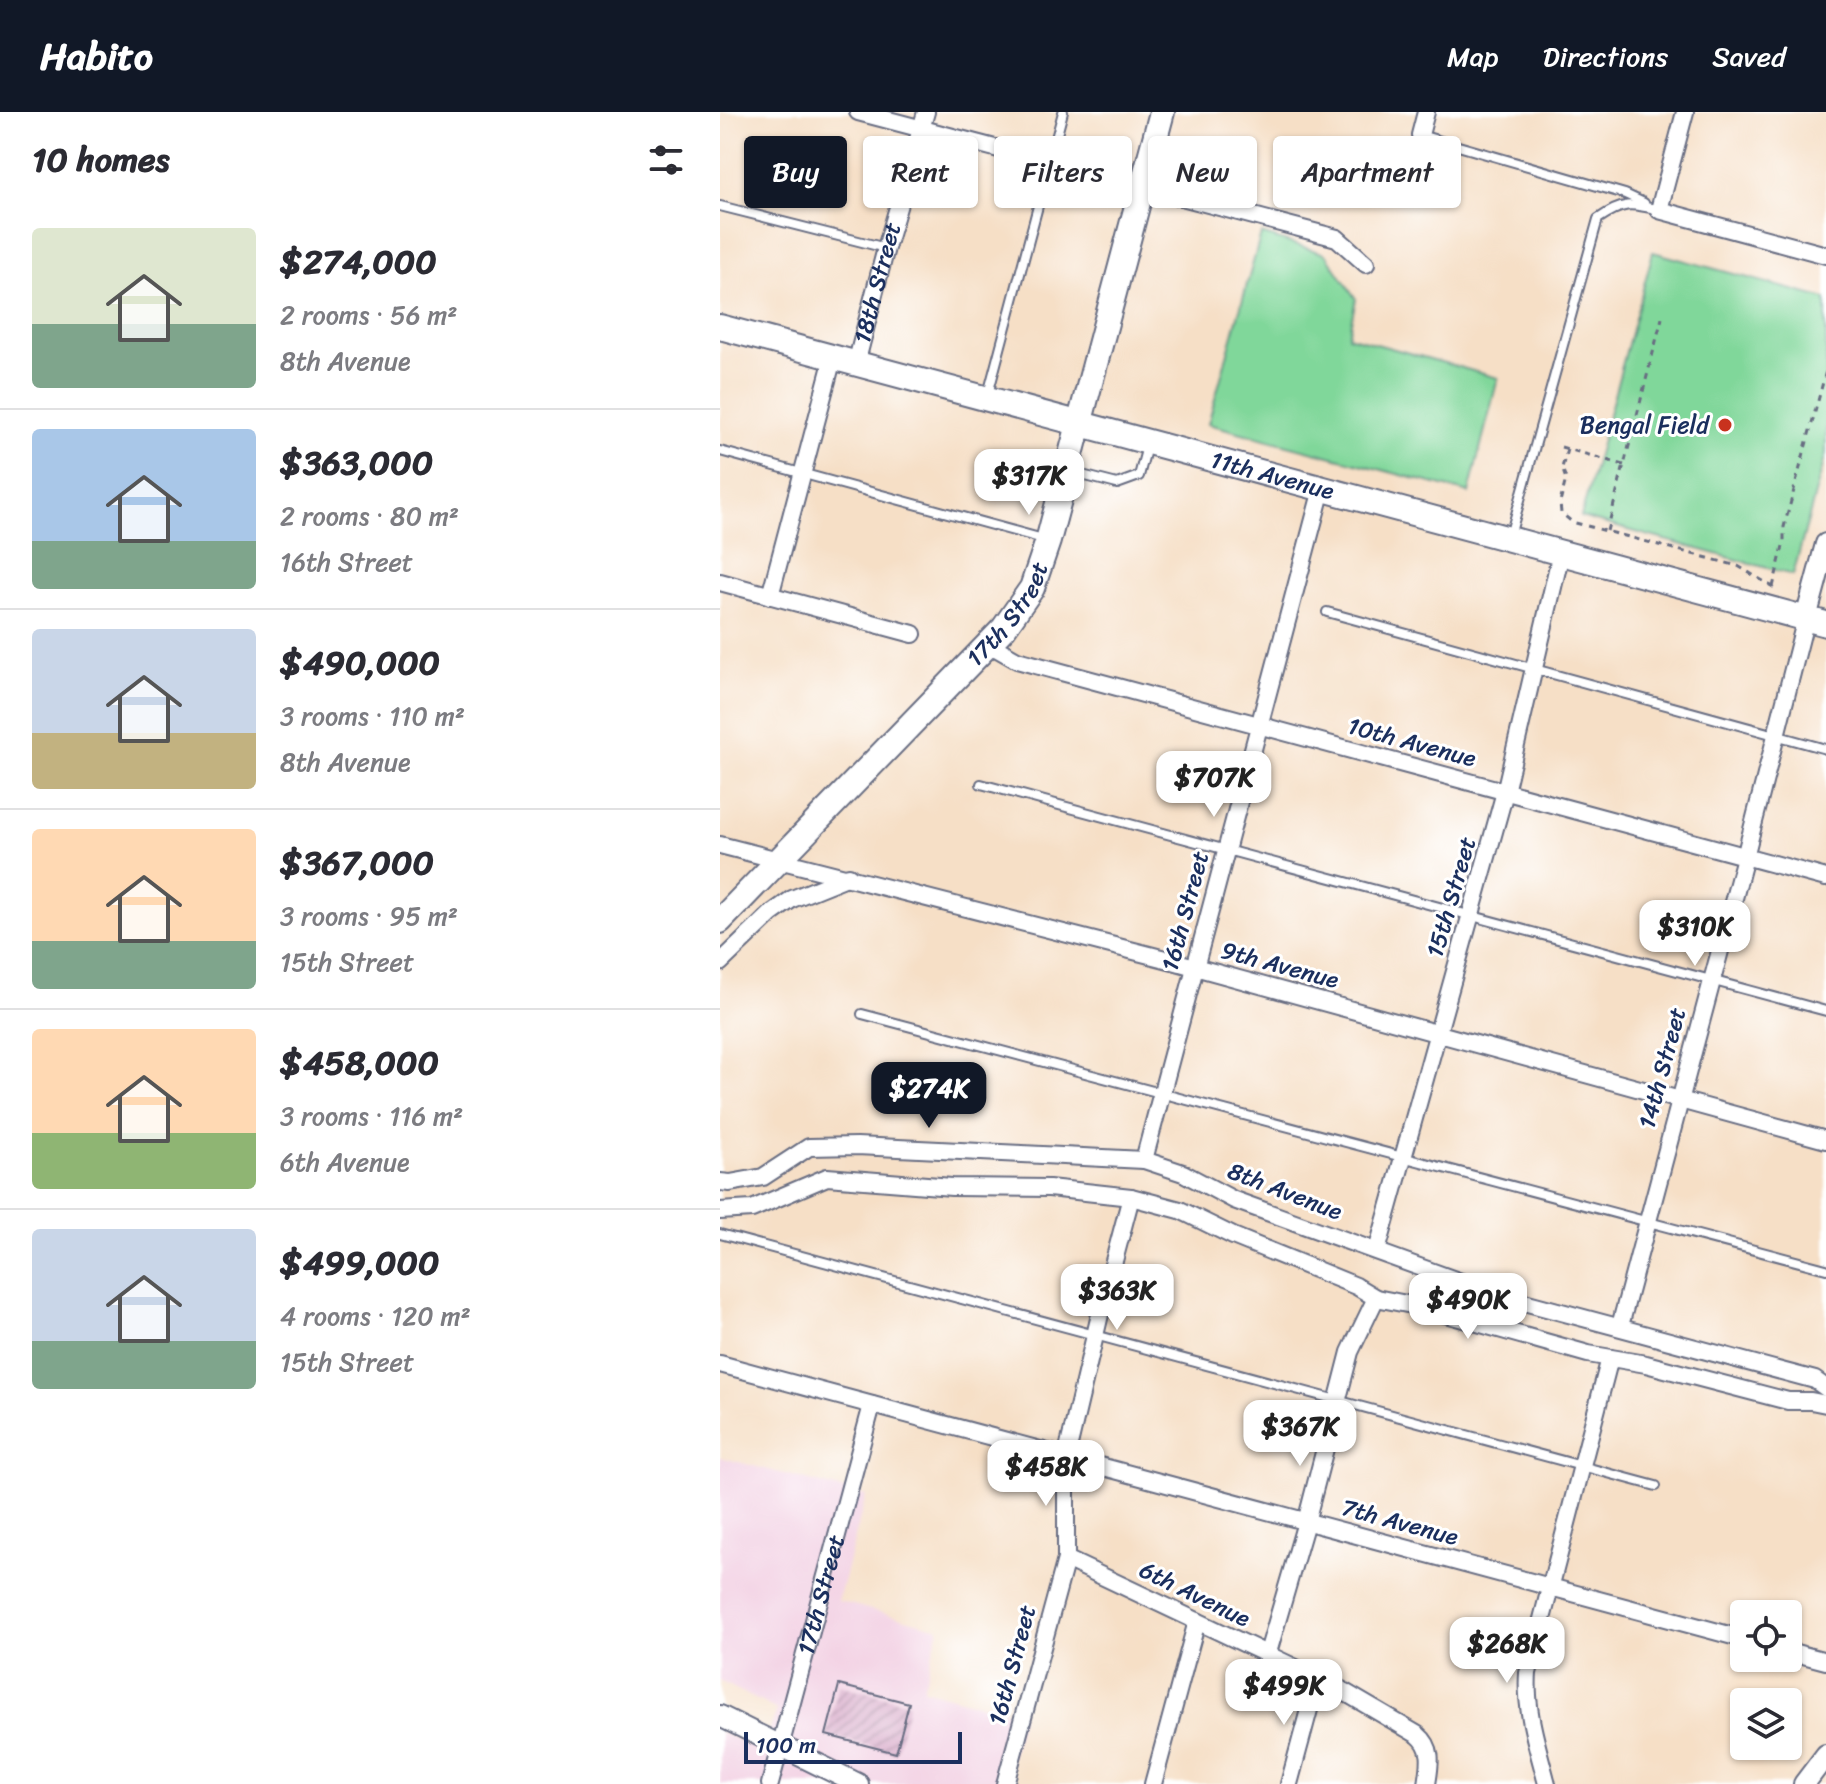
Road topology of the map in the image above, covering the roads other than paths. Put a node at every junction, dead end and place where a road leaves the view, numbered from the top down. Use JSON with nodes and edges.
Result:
{"nodes":[{"id":1,"x":858,"y":112,"type":"edge"},
{"id":2,"x":926,"y":112,"type":"edge"},
{"id":3,"x":1063,"y":112,"type":"edge"},
{"id":4,"x":1162,"y":112,"type":"edge"},
{"id":5,"x":1426,"y":112,"type":"edge"},
{"id":6,"x":1685,"y":112,"type":"edge"},
{"id":7,"x":922,"y":129,"type":"junction"},
{"id":8,"x":1420,"y":135,"type":"joint"},
{"id":9,"x":1056,"y":136,"type":"edge"},
{"id":10,"x":994,"y":148,"type":"edge"},
{"id":11,"x":1132,"y":186,"type":"edge"},
{"id":12,"x":1141,"y":188,"type":"junction"},
{"id":13,"x":720,"y":206,"type":"edge"},
{"id":14,"x":1037,"y":208,"type":"edge"},
{"id":15,"x":1659,"y":210,"type":"junction"},
{"id":16,"x":886,"y":248,"type":"junction"},
{"id":17,"x":1826,"y":255,"type":"edge"},
{"id":18,"x":1366,"y":264,"type":"dead end"},
{"id":19,"x":720,"y":327,"type":"edge"},
{"id":20,"x":845,"y":361,"type":"junction"},
{"id":21,"x":987,"y":399,"type":"junction"},
{"id":22,"x":1079,"y":423,"type":"junction"},
{"id":23,"x":1148,"y":442,"type":"junction"},
{"id":24,"x":720,"y":451,"type":"edge"},
{"id":25,"x":1066,"y":471,"type":"junction"},
{"id":26,"x":804,"y":474,"type":"junction"},
{"id":27,"x":1322,"y":489,"type":"junction"},
{"id":28,"x":1509,"y":539,"type":"junction"},
{"id":29,"x":1048,"y":541,"type":"junction"},
{"id":30,"x":1826,"y":544,"type":"edge"},
{"id":31,"x":1561,"y":553,"type":"junction"},
{"id":32,"x":720,"y":582,"type":"edge"},
{"id":33,"x":770,"y":596,"type":"junction"},
{"id":34,"x":1327,"y":612,"type":"dead end"},
{"id":35,"x":1816,"y":621,"type":"edge"},
{"id":36,"x":913,"y":634,"type":"dead end"},
{"id":37,"x":989,"y":644,"type":"junction"},
{"id":38,"x":1533,"y":670,"type":"junction"},
{"id":39,"x":1259,"y":726,"type":"junction"},
{"id":40,"x":1776,"y":735,"type":"junction"},
{"id":41,"x":1826,"y":749,"type":"edge"},
{"id":42,"x":981,"y":784,"type":"dead end"},
{"id":43,"x":1505,"y":792,"type":"junction"},
{"id":44,"x":720,"y":845,"type":"edge"},
{"id":45,"x":1226,"y":850,"type":"junction"},
{"id":46,"x":1745,"y":857,"type":"junction"},
{"id":47,"x":780,"y":859,"type":"junction"},
{"id":48,"x":849,"y":876,"type":"junction"},
{"id":49,"x":1826,"y":878,"type":"edge"},
{"id":50,"x":1471,"y":915,"type":"junction"},
{"id":51,"x":720,"y":921,"type":"edge"},
{"id":52,"x":720,"y":963,"type":"edge"},
{"id":53,"x":1195,"y":967,"type":"junction"},
{"id":54,"x":1712,"y":979,"type":"junction"},
{"id":55,"x":1826,"y":1011,"type":"edge"},
{"id":56,"x":862,"y":1014,"type":"dead end"},
{"id":57,"x":1438,"y":1033,"type":"junction"},
{"id":58,"x":1162,"y":1093,"type":"junction"},
{"id":59,"x":1680,"y":1100,"type":"junction"},
{"id":60,"x":1826,"y":1140,"type":"edge"},
{"id":61,"x":1404,"y":1156,"type":"junction"},
{"id":62,"x":1144,"y":1160,"type":"junction"},
{"id":63,"x":720,"y":1182,"type":"edge"},
{"id":64,"x":1131,"y":1197,"type":"junction"},
{"id":65,"x":720,"y":1211,"type":"edge"},
{"id":66,"x":1648,"y":1222,"type":"junction"},
{"id":67,"x":720,"y":1234,"type":"edge"},
{"id":68,"x":1377,"y":1251,"type":"junction"},
{"id":69,"x":1826,"y":1269,"type":"edge"},
{"id":70,"x":1376,"y":1298,"type":"junction"},
{"id":71,"x":1620,"y":1326,"type":"junction"},
{"id":72,"x":1096,"y":1335,"type":"junction"},
{"id":73,"x":1610,"y":1358,"type":"junction"},
{"id":74,"x":720,"y":1364,"type":"edge"},
{"id":75,"x":1826,"y":1388,"type":"edge"},
{"id":76,"x":1337,"y":1401,"type":"junction"},
{"id":77,"x":1826,"y":1404,"type":"edge"},
{"id":78,"x":872,"y":1405,"type":"junction"},
{"id":79,"x":1066,"y":1458,"type":"junction"},
{"id":80,"x":1581,"y":1467,"type":"junction"},
{"id":81,"x":1656,"y":1486,"type":"dead end"},
{"id":82,"x":1306,"y":1522,"type":"junction"},
{"id":83,"x":1066,"y":1559,"type":"junction"},
{"id":84,"x":1549,"y":1587,"type":"junction"},
{"id":85,"x":1197,"y":1621,"type":"junction"},
{"id":86,"x":1730,"y":1635,"type":"edge"},
{"id":87,"x":1802,"y":1655,"type":"edge"},
{"id":88,"x":1267,"y":1656,"type":"junction"},
{"id":89,"x":1826,"y":1661,"type":"edge"},
{"id":90,"x":1317,"y":1680,"type":"junction"},
{"id":91,"x":720,"y":1716,"type":"edge"},
{"id":92,"x":780,"y":1746,"type":"junction"},
{"id":93,"x":1826,"y":1755,"type":"edge"},
{"id":94,"x":770,"y":1784,"type":"edge"},
{"id":95,"x":858,"y":1784,"type":"edge"},
{"id":96,"x":1005,"y":1784,"type":"edge"},
{"id":97,"x":1153,"y":1784,"type":"edge"},
{"id":98,"x":1289,"y":1784,"type":"edge"},
{"id":99,"x":1427,"y":1784,"type":"edge"},
{"id":100,"x":1547,"y":1784,"type":"edge"},
{"id":101,"x":1804,"y":1784,"type":"edge"}],
"edges":[{"from":1,"to":7,"type":"street"},
{"from":2,"to":7,"type":"street","name":"18th Street"},
{"from":3,"to":9,"type":"lane"},
{"from":4,"to":12,"type":"main road","name":"17th Street"},
{"from":5,"to":8,"type":"street"},
{"from":6,"to":15,"type":"street"},
{"from":7,"to":10,"type":"street"},
{"from":7,"to":16,"type":"street","name":"18th Street"},
{"from":8,"to":15,"type":"lane"},
{"from":11,"to":12,"type":"street"},
{"from":12,"to":18,"type":"street"},
{"from":12,"to":22,"type":"main road","name":"17th Street"},
{"from":13,"to":16,"type":"lane"},
{"from":14,"to":21,"type":"lane"},
{"from":15,"to":17,"type":"street"},
{"from":15,"to":28,"type":"lane"},
{"from":16,"to":20,"type":"street","name":"18th Street"},
{"from":19,"to":20,"type":"main road","name":"11th Avenue"},
{"from":20,"to":21,"type":"main road","name":"11th Avenue"},
{"from":20,"to":26,"type":"street","name":"18th Street"},
{"from":21,"to":22,"type":"main road","name":"11th Avenue"},
{"from":22,"to":23,"type":"main road","name":"11th Avenue"},
{"from":22,"to":25,"type":"main road","name":"17th Street"},
{"from":23,"to":25,"type":"lane"},
{"from":23,"to":27,"type":"main road","name":"11th Avenue"},
{"from":24,"to":26,"type":"lane"},
{"from":25,"to":29,"type":"main road","name":"17th Street"},
{"from":26,"to":29,"type":"lane"},
{"from":26,"to":33,"type":"street","name":"18th Street"},
{"from":27,"to":28,"type":"main road","name":"11th Avenue"},
{"from":27,"to":39,"type":"street","name":"16th Street"},
{"from":28,"to":31,"type":"main road","name":"11th Avenue"},
{"from":29,"to":37,"type":"main road","name":"17th Street"},
{"from":30,"to":35,"type":"street","name":"14th Street"},
{"from":31,"to":35,"type":"main road","name":"11th Avenue"},
{"from":31,"to":38,"type":"street","name":"15th Street"},
{"from":32,"to":33,"type":"street"},
{"from":33,"to":36,"type":"street"},
{"from":34,"to":38,"type":"lane"},
{"from":35,"to":40,"type":"street","name":"14th Street"},
{"from":37,"to":39,"type":"street","name":"10th Avenue"},
{"from":37,"to":47,"type":"main road","name":"17th Street"},
{"from":38,"to":40,"type":"lane"},
{"from":38,"to":43,"type":"street","name":"15th Street"},
{"from":39,"to":43,"type":"street","name":"10th Avenue"},
{"from":39,"to":45,"type":"street","name":"16th Street"},
{"from":40,"to":41,"type":"lane"},
{"from":40,"to":46,"type":"street","name":"14th Street"},
{"from":42,"to":45,"type":"lane"},
{"from":43,"to":46,"type":"street","name":"10th Avenue"},
{"from":43,"to":50,"type":"street","name":"15th Street"},
{"from":44,"to":47,"type":"street","name":"9th Avenue"},
{"from":45,"to":50,"type":"lane"},
{"from":45,"to":53,"type":"street","name":"16th Street"},
{"from":46,"to":49,"type":"street","name":"10th Avenue"},
{"from":46,"to":54,"type":"street","name":"14th Street"},
{"from":47,"to":48,"type":"street","name":"9th Avenue"},
{"from":47,"to":51,"type":"main road"},
{"from":48,"to":52,"type":"street"},
{"from":48,"to":53,"type":"street","name":"9th Avenue"},
{"from":50,"to":54,"type":"lane"},
{"from":50,"to":57,"type":"street","name":"15th Street"},
{"from":53,"to":57,"type":"street","name":"9th Avenue"},
{"from":53,"to":58,"type":"street","name":"16th Street"},
{"from":54,"to":55,"type":"lane"},
{"from":54,"to":59,"type":"street","name":"14th Street"},
{"from":56,"to":58,"type":"lane"},
{"from":57,"to":59,"type":"street","name":"9th Avenue"},
{"from":57,"to":61,"type":"street","name":"15th Street"},
{"from":58,"to":61,"type":"lane"},
{"from":58,"to":62,"type":"street","name":"16th Street"},
{"from":59,"to":60,"type":"street","name":"9th Avenue"},
{"from":59,"to":66,"type":"street","name":"14th Street"},
{"from":61,"to":66,"type":"lane"},
{"from":61,"to":68,"type":"street","name":"15th Street"},
{"from":62,"to":63,"type":"street","name":"8th Avenue"},
{"from":62,"to":68,"type":"street","name":"8th Avenue"},
{"from":64,"to":65,"type":"street"},
{"from":64,"to":70,"type":"street"},
{"from":64,"to":72,"type":"street"},
{"from":66,"to":69,"type":"lane"},
{"from":66,"to":71,"type":"street","name":"14th Street"},
{"from":67,"to":72,"type":"lane"},
{"from":68,"to":71,"type":"street","name":"8th Avenue"},
{"from":70,"to":73,"type":"street"},
{"from":70,"to":76,"type":"street"},
{"from":71,"to":75,"type":"street","name":"8th Avenue"},
{"from":72,"to":76,"type":"lane"},
{"from":72,"to":79,"type":"street"},
{"from":73,"to":77,"type":"street"},
{"from":73,"to":80,"type":"street"},
{"from":74,"to":78,"type":"street","name":"7th Avenue"},
{"from":76,"to":80,"type":"lane"},
{"from":76,"to":82,"type":"street"},
{"from":78,"to":79,"type":"street","name":"7th Avenue"},
{"from":78,"to":92,"type":"street","name":"17th Street"},
{"from":79,"to":82,"type":"street","name":"7th Avenue"},
{"from":79,"to":83,"type":"street"},
{"from":80,"to":81,"type":"lane"},
{"from":80,"to":84,"type":"street"},
{"from":82,"to":84,"type":"street","name":"7th Avenue"},
{"from":82,"to":88,"type":"street"},
{"from":83,"to":85,"type":"street","name":"6th Avenue"},
{"from":83,"to":96,"type":"street","name":"16th Street"},
{"from":84,"to":86,"type":"street","name":"7th Avenue"},
{"from":84,"to":100,"type":"street"},
{"from":85,"to":88,"type":"street","name":"6th Avenue"},
{"from":85,"to":97,"type":"street"},
{"from":87,"to":89,"type":"street"},
{"from":88,"to":90,"type":"street","name":"6th Avenue"},
{"from":90,"to":98,"type":"street"},
{"from":90,"to":99,"type":"street","name":"6th Avenue"},
{"from":91,"to":92,"type":"street"},
{"from":92,"to":94,"type":"street","name":"17th Street"},
{"from":92,"to":95,"type":"street"},
{"from":93,"to":101,"type":"street"}]}
